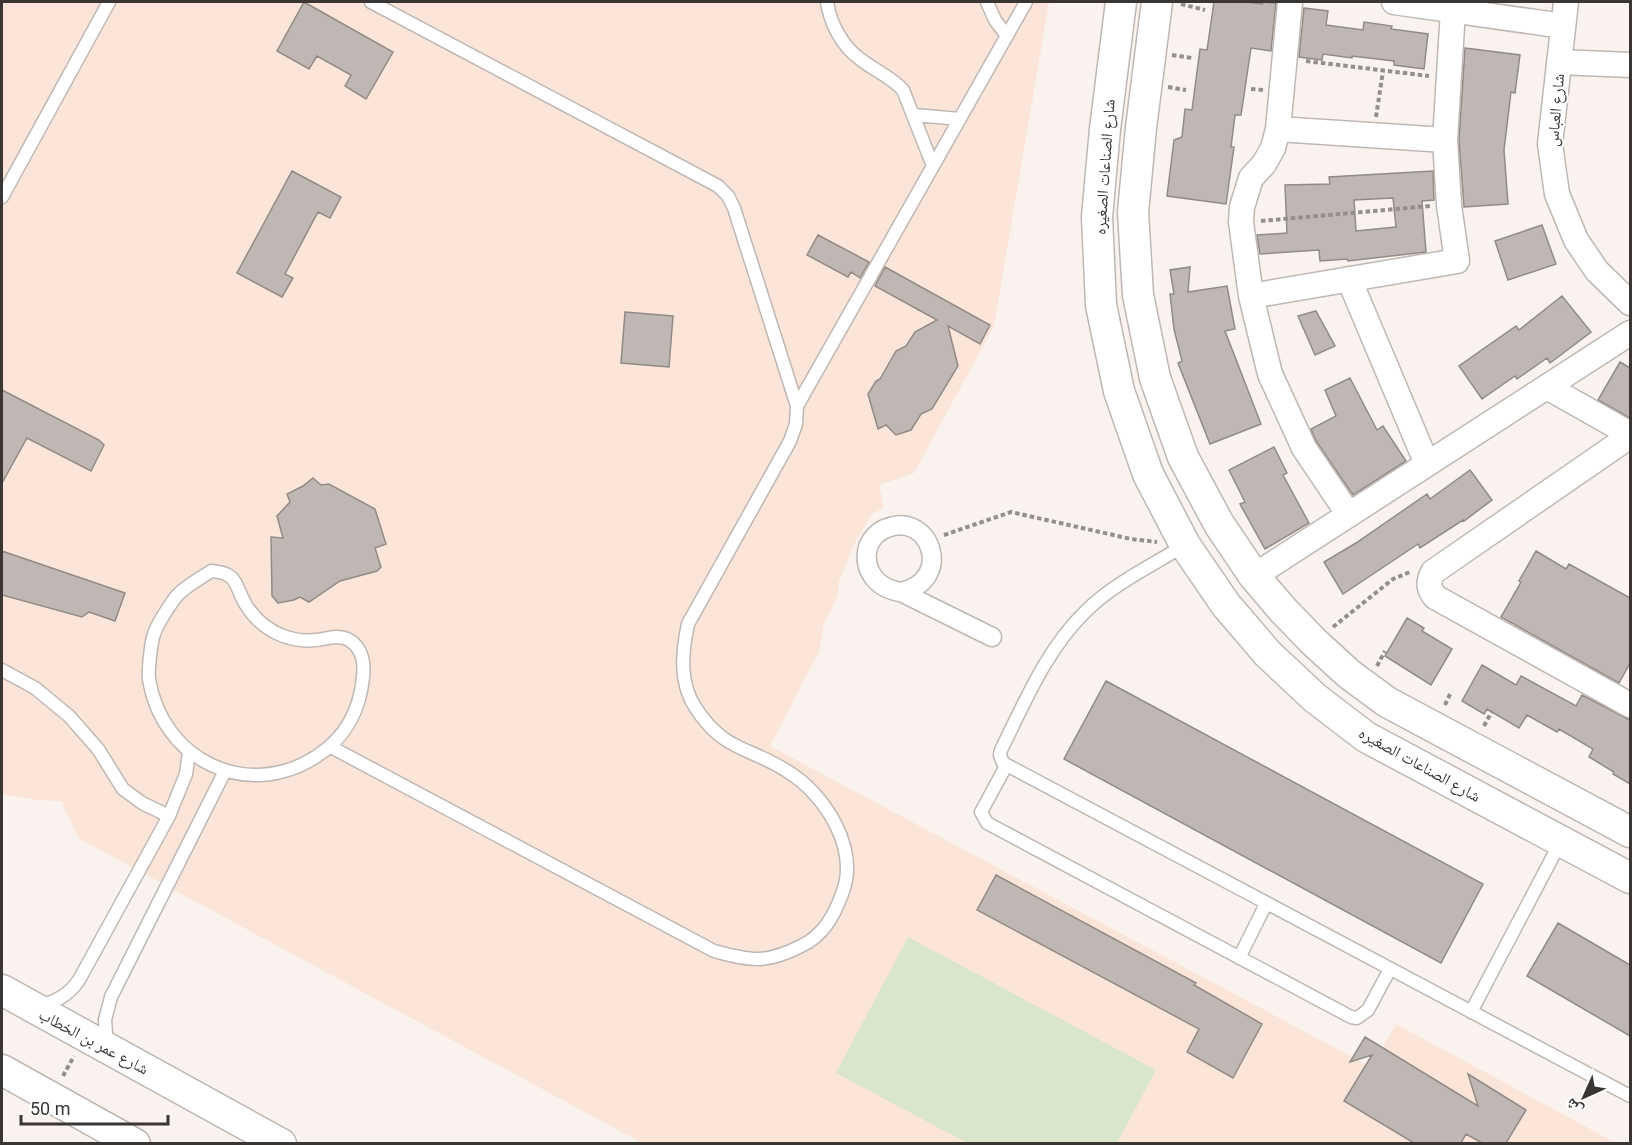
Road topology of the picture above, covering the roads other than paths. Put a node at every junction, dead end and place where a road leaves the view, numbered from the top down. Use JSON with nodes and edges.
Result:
{"nodes":[{"id":1,"x":109,"y":2,"type":"edge"},
{"id":2,"x":371,"y":2,"type":"edge"},
{"id":3,"x":826,"y":2,"type":"edge"},
{"id":4,"x":987,"y":2,"type":"edge"},
{"id":5,"x":1026,"y":2,"type":"edge"},
{"id":6,"x":1121,"y":2,"type":"edge"},
{"id":7,"x":1290,"y":2,"type":"edge"},
{"id":8,"x":1394,"y":2,"type":"edge"},
{"id":9,"x":1566,"y":2,"type":"edge"},
{"id":10,"x":1167,"y":3,"type":"edge"},
{"id":11,"x":1453,"y":10,"type":"junction"},
{"id":12,"x":1563,"y":26,"type":"junction"},
{"id":13,"x":1007,"y":36,"type":"junction"},
{"id":14,"x":1559,"y":62,"type":"junction"},
{"id":15,"x":1630,"y":65,"type":"edge"},
{"id":16,"x":914,"y":115,"type":"junction"},
{"id":17,"x":960,"y":119,"type":"junction"},
{"id":18,"x":1278,"y":129,"type":"junction"},
{"id":19,"x":1445,"y":140,"type":"junction"},
{"id":20,"x":933,"y":166,"type":"junction"},
{"id":21,"x":2,"y":196,"type":"edge"},
{"id":22,"x":1349,"y":279,"type":"junction"},
{"id":23,"x":1251,"y":296,"type":"junction"},
{"id":24,"x":1630,"y":303,"type":"edge"},
{"id":25,"x":1630,"y":333,"type":"edge"},
{"id":26,"x":1547,"y":387,"type":"junction"},
{"id":27,"x":797,"y":406,"type":"junction"},
{"id":28,"x":1630,"y":435,"type":"edge"},
{"id":29,"x":1427,"y":464,"type":"junction"},
{"id":30,"x":1349,"y":514,"type":"junction"},
{"id":31,"x":1185,"y":545,"type":"junction"},
{"id":32,"x":1254,"y":576,"type":"junction"},
{"id":33,"x":901,"y":591,"type":"junction"},
{"id":34,"x":992,"y":637,"type":"dead end"},
{"id":35,"x":2,"y":670,"type":"edge"},
{"id":36,"x":1630,"y":705,"type":"edge"},
{"id":37,"x":331,"y":747,"type":"junction"},
{"id":38,"x":189,"y":752,"type":"junction"},
{"id":39,"x":1006,"y":766,"type":"junction"},
{"id":40,"x":225,"y":771,"type":"junction"},
{"id":41,"x":1519,"y":772,"type":"junction"},
{"id":42,"x":1503,"y":809,"type":"junction"},
{"id":43,"x":169,"y":816,"type":"junction"},
{"id":44,"x":1630,"y":832,"type":"edge"},
{"id":45,"x":1561,"y":841,"type":"junction"},
{"id":46,"x":1630,"y":878,"type":"edge"},
{"id":47,"x":1266,"y":904,"type":"junction"},
{"id":48,"x":1239,"y":958,"type":"junction"},
{"id":49,"x":1390,"y":969,"type":"junction"},
{"id":50,"x":2,"y":990,"type":"edge"},
{"id":51,"x":35,"y":1009,"type":"junction"},
{"id":52,"x":1471,"y":1012,"type":"junction"},
{"id":53,"x":96,"y":1041,"type":"junction"},
{"id":54,"x":2,"y":1072,"type":"edge"},
{"id":55,"x":1630,"y":1096,"type":"edge"},
{"id":56,"x":135,"y":1143,"type":"edge"},
{"id":57,"x":281,"y":1143,"type":"edge"}],
"edges":[{"from":1,"to":21,"type":"lane"},
{"from":2,"to":27,"type":"lane"},
{"from":3,"to":16,"type":"lane"},
{"from":4,"to":13,"type":"lane"},
{"from":5,"to":13,"type":"lane"},
{"from":6,"to":31,"type":"street","name":"شارع الصناعات الصغيره"},
{"from":7,"to":18,"type":"street"},
{"from":8,"to":11,"type":"street"},
{"from":9,"to":12,"type":"street","name":"شارع العباس"},
{"from":10,"to":32,"type":"street","name":"شارع الصناعات الصغيره"},
{"from":11,"to":12,"type":"street"},
{"from":11,"to":19,"type":"street"},
{"from":12,"to":14,"type":"street","name":"شارع العباس"},
{"from":13,"to":17,"type":"lane"},
{"from":14,"to":15,"type":"street"},
{"from":14,"to":24,"type":"street","name":"شارع العباس"},
{"from":16,"to":17,"type":"lane"},
{"from":16,"to":20,"type":"lane"},
{"from":17,"to":20,"type":"lane"},
{"from":18,"to":19,"type":"street"},
{"from":18,"to":23,"type":"street"},
{"from":19,"to":22,"type":"street"},
{"from":20,"to":27,"type":"lane"},
{"from":22,"to":23,"type":"street"},
{"from":22,"to":29,"type":"street"},
{"from":23,"to":30,"type":"street"},
{"from":25,"to":26,"type":"street"},
{"from":26,"to":28,"type":"street"},
{"from":26,"to":29,"type":"street"},
{"from":27,"to":37,"type":"lane"},
{"from":28,"to":36,"type":"street"},
{"from":29,"to":30,"type":"street"},
{"from":30,"to":32,"type":"street"},
{"from":31,"to":39,"type":"lane"},
{"from":31,"to":42,"type":"street","name":"شارع الصناعات الصغيره"},
{"from":32,"to":41,"type":"street","name":"شارع الصناعات الصغيره"},
{"from":33,"to":33,"type":"street"},
{"from":33,"to":34,"type":"street"},
{"from":35,"to":43,"type":"lane"},
{"from":37,"to":38,"type":"lane"},
{"from":37,"to":40,"type":"lane"},
{"from":38,"to":40,"type":"lane"},
{"from":38,"to":43,"type":"lane"},
{"from":39,"to":47,"type":"lane"},
{"from":39,"to":48,"type":"lane"},
{"from":40,"to":53,"type":"lane"},
{"from":41,"to":42,"type":"street"},
{"from":41,"to":44,"type":"street","name":"شارع الصناعات الصغيره"},
{"from":42,"to":45,"type":"street","name":"شارع الصناعات الصغيره"},
{"from":43,"to":51,"type":"lane"},
{"from":45,"to":46,"type":"street","name":"شارع الصناعات الصغيره"},
{"from":45,"to":52,"type":"lane"},
{"from":47,"to":48,"type":"lane"},
{"from":47,"to":49,"type":"lane"},
{"from":48,"to":49,"type":"lane"},
{"from":49,"to":52,"type":"lane"},
{"from":50,"to":51,"type":"street","name":"شارع عمر بن الخطاب"},
{"from":51,"to":53,"type":"street","name":"شارع عمر بن الخطاب"},
{"from":52,"to":55,"type":"lane"},
{"from":53,"to":57,"type":"street","name":"شارع عمر بن الخطاب"},
{"from":54,"to":56,"type":"street"}]}
